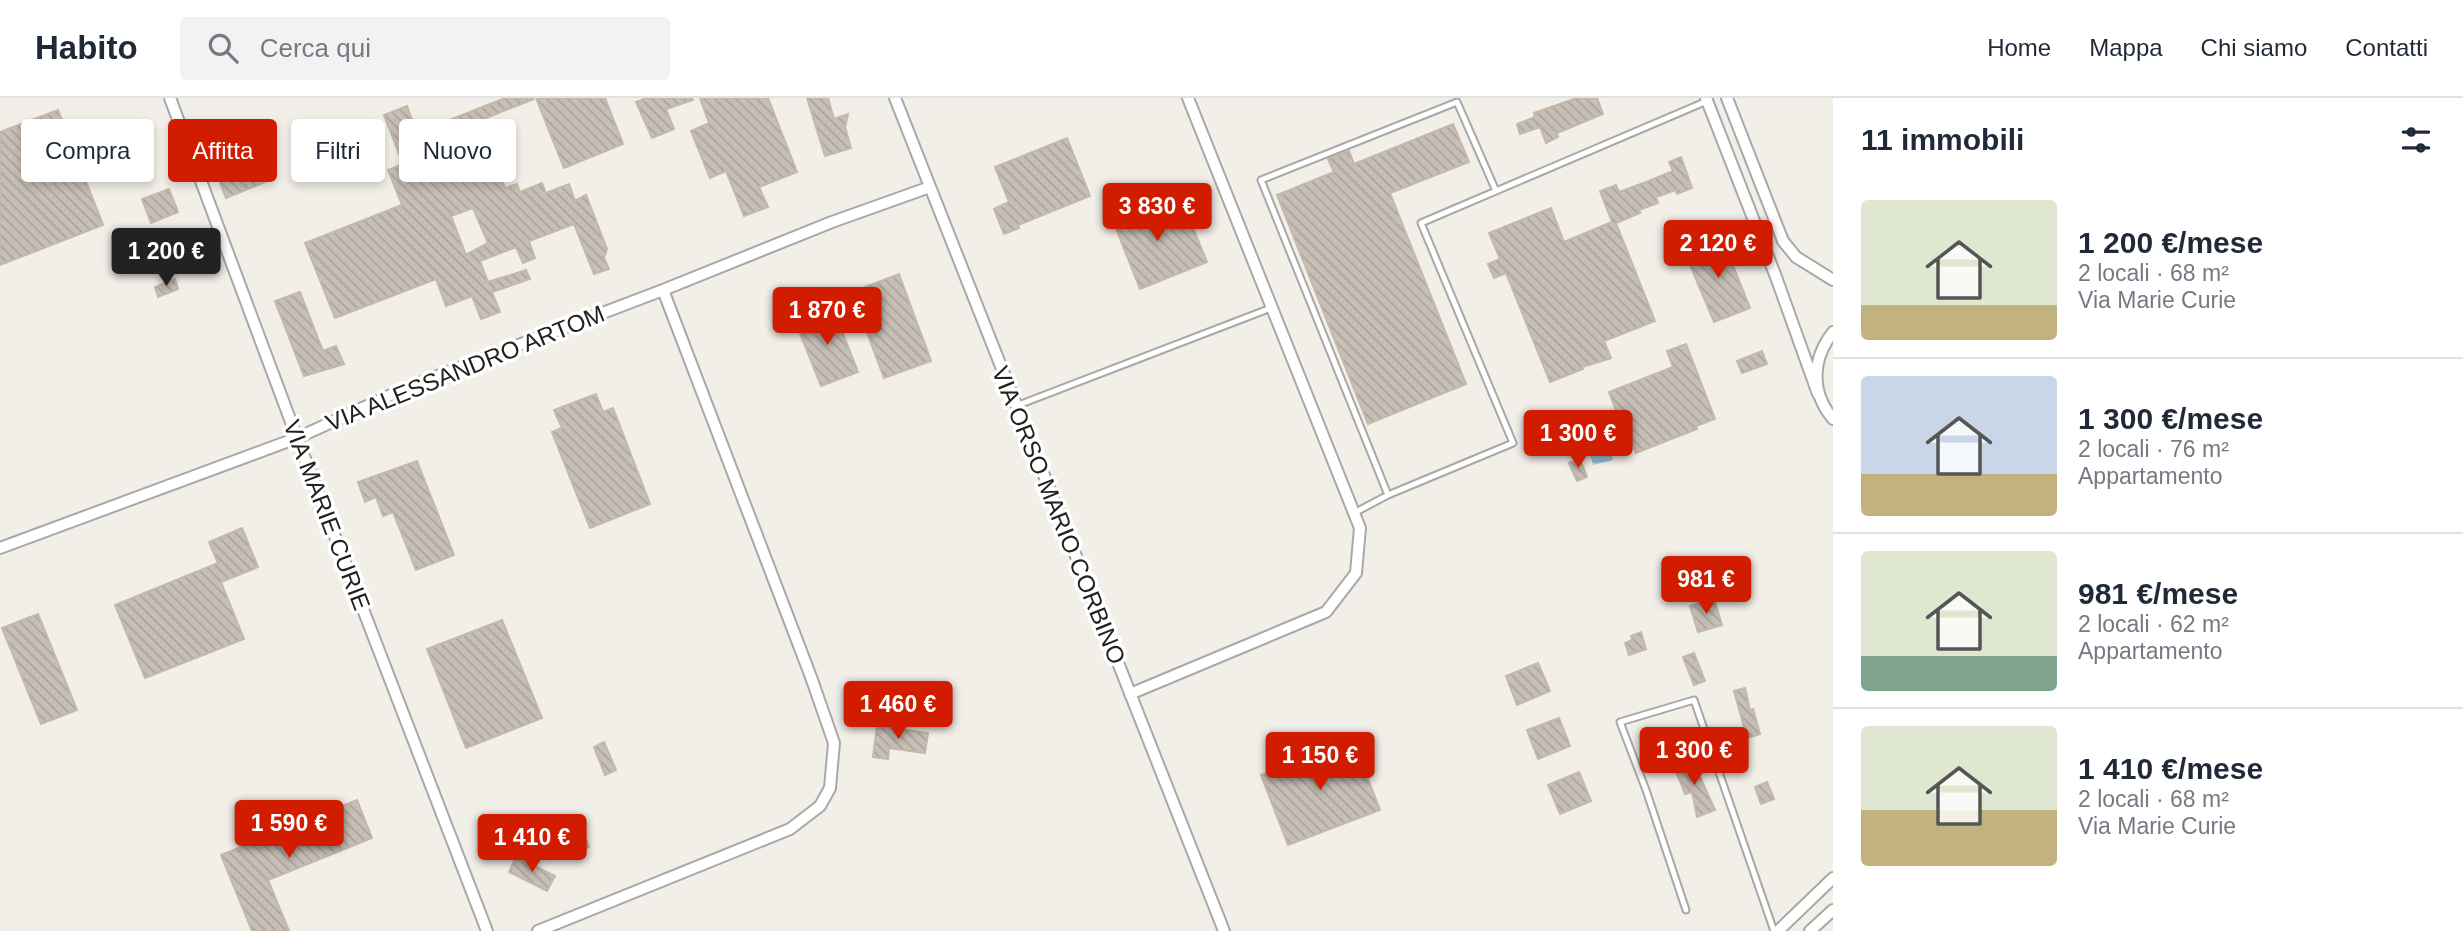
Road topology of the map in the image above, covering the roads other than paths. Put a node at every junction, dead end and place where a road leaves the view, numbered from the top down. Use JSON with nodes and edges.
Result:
{"nodes":[{"id":1,"x":170,"y":98,"type":"edge"},
{"id":2,"x":895,"y":98,"type":"edge"},
{"id":3,"x":1188,"y":98,"type":"edge"},
{"id":4,"x":1727,"y":98,"type":"edge"},
{"id":5,"x":1706,"y":99,"type":"edge"},
{"id":6,"x":930,"y":187,"type":"junction"},
{"id":7,"x":1496,"y":191,"type":"junction"},
{"id":8,"x":1833,"y":280,"type":"edge"},
{"id":9,"x":663,"y":290,"type":"junction"},
{"id":10,"x":1273,"y":308,"type":"junction"},
{"id":11,"x":1833,"y":332,"type":"edge"},
{"id":12,"x":1818,"y":394,"type":"junction"},
{"id":13,"x":1016,"y":406,"type":"junction"},
{"id":14,"x":1824,"y":408,"type":"junction"},
{"id":15,"x":1833,"y":418,"type":"edge"},
{"id":16,"x":1833,"y":428,"type":"edge"},
{"id":17,"x":297,"y":438,"type":"junction"},
{"id":18,"x":1388,"y":495,"type":"junction"},
{"id":19,"x":1354,"y":513,"type":"junction"},
{"id":20,"x":0,"y":548,"type":"edge"},
{"id":21,"x":1130,"y":694,"type":"junction"},
{"id":22,"x":1833,"y":878,"type":"edge"},
{"id":23,"x":1686,"y":910,"type":"dead end"},
{"id":24,"x":1833,"y":910,"type":"edge"},
{"id":25,"x":487,"y":931,"type":"edge"},
{"id":26,"x":538,"y":931,"type":"edge"},
{"id":27,"x":1224,"y":931,"type":"edge"},
{"id":28,"x":1776,"y":931,"type":"edge"},
{"id":29,"x":1810,"y":931,"type":"edge"}],
"edges":[{"from":1,"to":17,"type":"street","name":"VIA MARIE CURIE"},
{"from":2,"to":6,"type":"street","name":"VIA ORSO MARIO CORBINO"},
{"from":3,"to":10,"type":"street"},
{"from":4,"to":8,"type":"street"},
{"from":5,"to":7,"type":"lane"},
{"from":5,"to":12,"type":"street"},
{"from":6,"to":9,"type":"street","name":"VIA ALESSANDRO ARTOM"},
{"from":6,"to":13,"type":"street","name":"VIA ORSO MARIO CORBINO"},
{"from":7,"to":18,"type":"lane"},
{"from":7,"to":18,"type":"lane"},
{"from":9,"to":17,"type":"street","name":"VIA ALESSANDRO ARTOM"},
{"from":9,"to":26,"type":"street"},
{"from":10,"to":13,"type":"lane"},
{"from":10,"to":19,"type":"street"},
{"from":11,"to":12,"type":"street"},
{"from":12,"to":14,"type":"street"},
{"from":13,"to":21,"type":"street","name":"VIA ORSO MARIO CORBINO"},
{"from":14,"to":15,"type":"street"},
{"from":14,"to":16,"type":"street"},
{"from":17,"to":20,"type":"street","name":"VIA ALESSANDRO ARTOM"},
{"from":17,"to":25,"type":"street","name":"VIA MARIE CURIE"},
{"from":18,"to":19,"type":"lane"},
{"from":19,"to":21,"type":"street"},
{"from":21,"to":27,"type":"street","name":"VIA ORSO MARIO CORBINO"},
{"from":22,"to":28,"type":"street"},
{"from":23,"to":28,"type":"lane"},
{"from":24,"to":29,"type":"street"}]}
